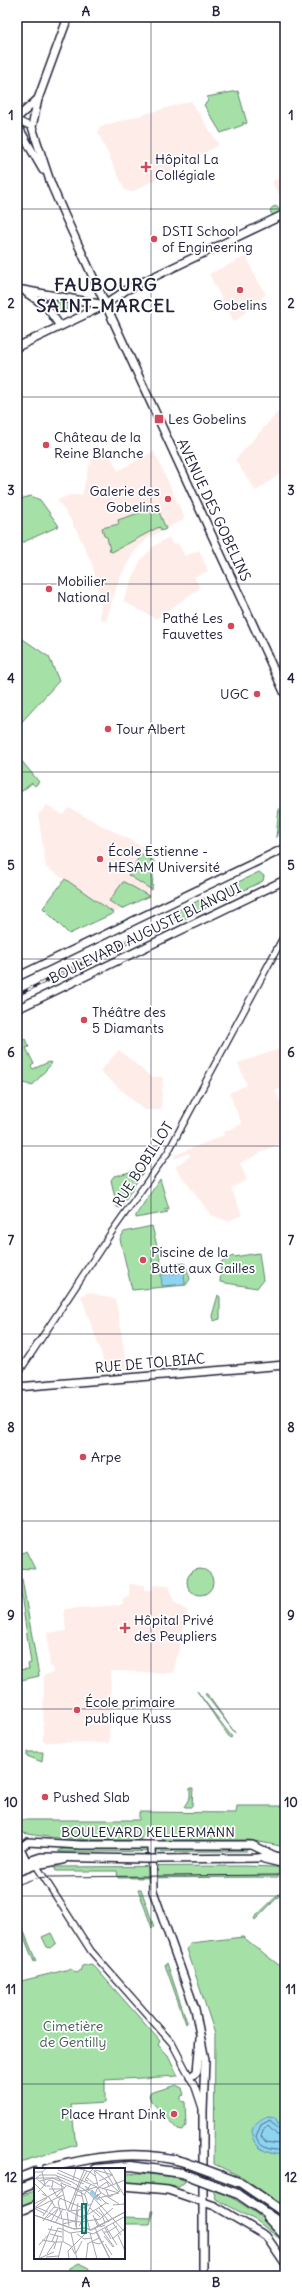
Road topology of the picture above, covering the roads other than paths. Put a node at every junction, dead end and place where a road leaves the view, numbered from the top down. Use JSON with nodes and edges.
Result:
{"nodes":[{"id":1,"x":68,"y":17,"type":"edge"},
{"id":2,"x":38,"y":99,"type":"junction"},
{"id":3,"x":17,"y":119,"type":"edge"},
{"id":4,"x":17,"y":125,"type":"edge"},
{"id":5,"x":32,"y":127,"type":"junction"},
{"id":6,"x":17,"y":136,"type":"edge"},
{"id":7,"x":27,"y":142,"type":"junction"},
{"id":8,"x":51,"y":184,"type":"junction"},
{"id":9,"x":285,"y":214,"type":"edge"},
{"id":10,"x":20,"y":290,"type":"edge"},
{"id":11,"x":105,"y":305,"type":"junction"},
{"id":12,"x":60,"y":326,"type":"junction"},
{"id":13,"x":17,"y":347,"type":"edge"},
{"id":14,"x":285,"y":694,"type":"edge"},
{"id":15,"x":285,"y":848,"type":"edge"},
{"id":16,"x":285,"y":880,"type":"edge"},
{"id":17,"x":285,"y":934,"type":"edge"},
{"id":18,"x":17,"y":977,"type":"edge"},
{"id":19,"x":17,"y":1009,"type":"edge"},
{"id":20,"x":285,"y":1365,"type":"edge"},
{"id":21,"x":17,"y":1375,"type":"edge"},
{"id":22,"x":17,"y":1387,"type":"edge"},
{"id":23,"x":152,"y":1845,"type":"junction"},
{"id":24,"x":275,"y":1856,"type":"junction"},
{"id":25,"x":257,"y":1858,"type":"junction"},
{"id":26,"x":285,"y":1858,"type":"edge"},
{"id":27,"x":31,"y":1863,"type":"junction"},
{"id":28,"x":285,"y":1864,"type":"edge"},
{"id":29,"x":17,"y":1865,"type":"edge"},
{"id":30,"x":17,"y":1872,"type":"edge"},
{"id":31,"x":201,"y":2036,"type":"junction"},
{"id":32,"x":190,"y":2077,"type":"junction"},
{"id":33,"x":203,"y":2111,"type":"junction"},
{"id":34,"x":51,"y":2168,"type":"edge"},
{"id":35,"x":108,"y":2168,"type":"edge"},
{"id":36,"x":34,"y":2172,"type":"edge"},
{"id":37,"x":17,"y":2179,"type":"edge"},
{"id":38,"x":34,"y":2184,"type":"edge"},
{"id":39,"x":125,"y":2186,"type":"edge"},
{"id":40,"x":17,"y":2190,"type":"edge"},
{"id":41,"x":204,"y":2201,"type":"junction"},
{"id":42,"x":34,"y":2205,"type":"edge"},
{"id":43,"x":257,"y":2206,"type":"junction"},
{"id":44,"x":17,"y":2212,"type":"edge"},
{"id":45,"x":285,"y":2213,"type":"edge"},
{"id":46,"x":285,"y":2226,"type":"edge"},
{"id":47,"x":285,"y":2236,"type":"edge"},
{"id":48,"x":285,"y":2264,"type":"edge"},
{"id":49,"x":203,"y":2276,"type":"edge"}],
"edges":[{"from":1,"to":2,"type":"main road"},
{"from":2,"to":3,"type":"main road"},
{"from":2,"to":5,"type":"main road"},
{"from":3,"to":5,"type":"street"},
{"from":4,"to":7,"type":"main road","name":"AVENUE DES GOBELINS"},
{"from":5,"to":8,"type":"main road","name":"AVENUE DES GOBELINS"},
{"from":6,"to":7,"type":"street"},
{"from":7,"to":8,"type":"main road","name":"AVENUE DES GOBELINS"},
{"from":8,"to":11,"type":"main road","name":"AVENUE DES GOBELINS"},
{"from":9,"to":11,"type":"main road"},
{"from":10,"to":11,"type":"main road"},
{"from":10,"to":12,"type":"main road"},
{"from":11,"to":12,"type":"main road"},
{"from":11,"to":14,"type":"main road","name":"AVENUE DES GOBELINS"},
{"from":12,"to":13,"type":"main road"},
{"from":15,"to":18,"type":"main road","name":"BOULEVARD AUGUSTE BLANQUI"},
{"from":16,"to":19,"type":"main road","name":"BOULEVARD AUGUSTE BLANQUI"},
{"from":17,"to":21,"type":"street","name":"RUE BOBILLOT"},
{"from":20,"to":22,"type":"main road","name":"RUE DE TOLBIAC"},
{"from":23,"to":24,"type":"main road","name":"BOULEVARD KELLERMANN"},
{"from":23,"to":27,"type":"main road","name":"BOULEVARD KELLERMANN"},
{"from":23,"to":31,"type":"main road"},
{"from":24,"to":25,"type":"main road","name":"BOULEVARD KELLERMANN"},
{"from":24,"to":26,"type":"main road","name":"BOULEVARD KELLERMANN"},
{"from":25,"to":27,"type":"main road","name":"BOULEVARD KELLERMANN","bridge":true},
{"from":25,"to":28,"type":"main road","name":"BOULEVARD KELLERMANN"},
{"from":27,"to":29,"type":"main road","name":"BOULEVARD KELLERMANN"},
{"from":27,"to":30,"type":"main road","name":"BOULEVARD KELLERMANN"},
{"from":27,"to":32,"type":"street"},
{"from":31,"to":32,"type":"main road"},
{"from":31,"to":33,"type":"main road"},
{"from":32,"to":33,"type":"street"},
{"from":33,"to":41,"type":"main road"},
{"from":34,"to":45,"type":"highway","bridge":true},
{"from":35,"to":43,"type":"highway","bridge":true},
{"from":36,"to":37,"type":"highway"},
{"from":38,"to":40,"type":"highway"},
{"from":39,"to":41,"type":"main road"},
{"from":41,"to":48,"type":"main road"},
{"from":41,"to":49,"type":"main road"},
{"from":42,"to":44,"type":"main road"},
{"from":43,"to":46,"type":"highway"},
{"from":43,"to":47,"type":"highway"}]}
